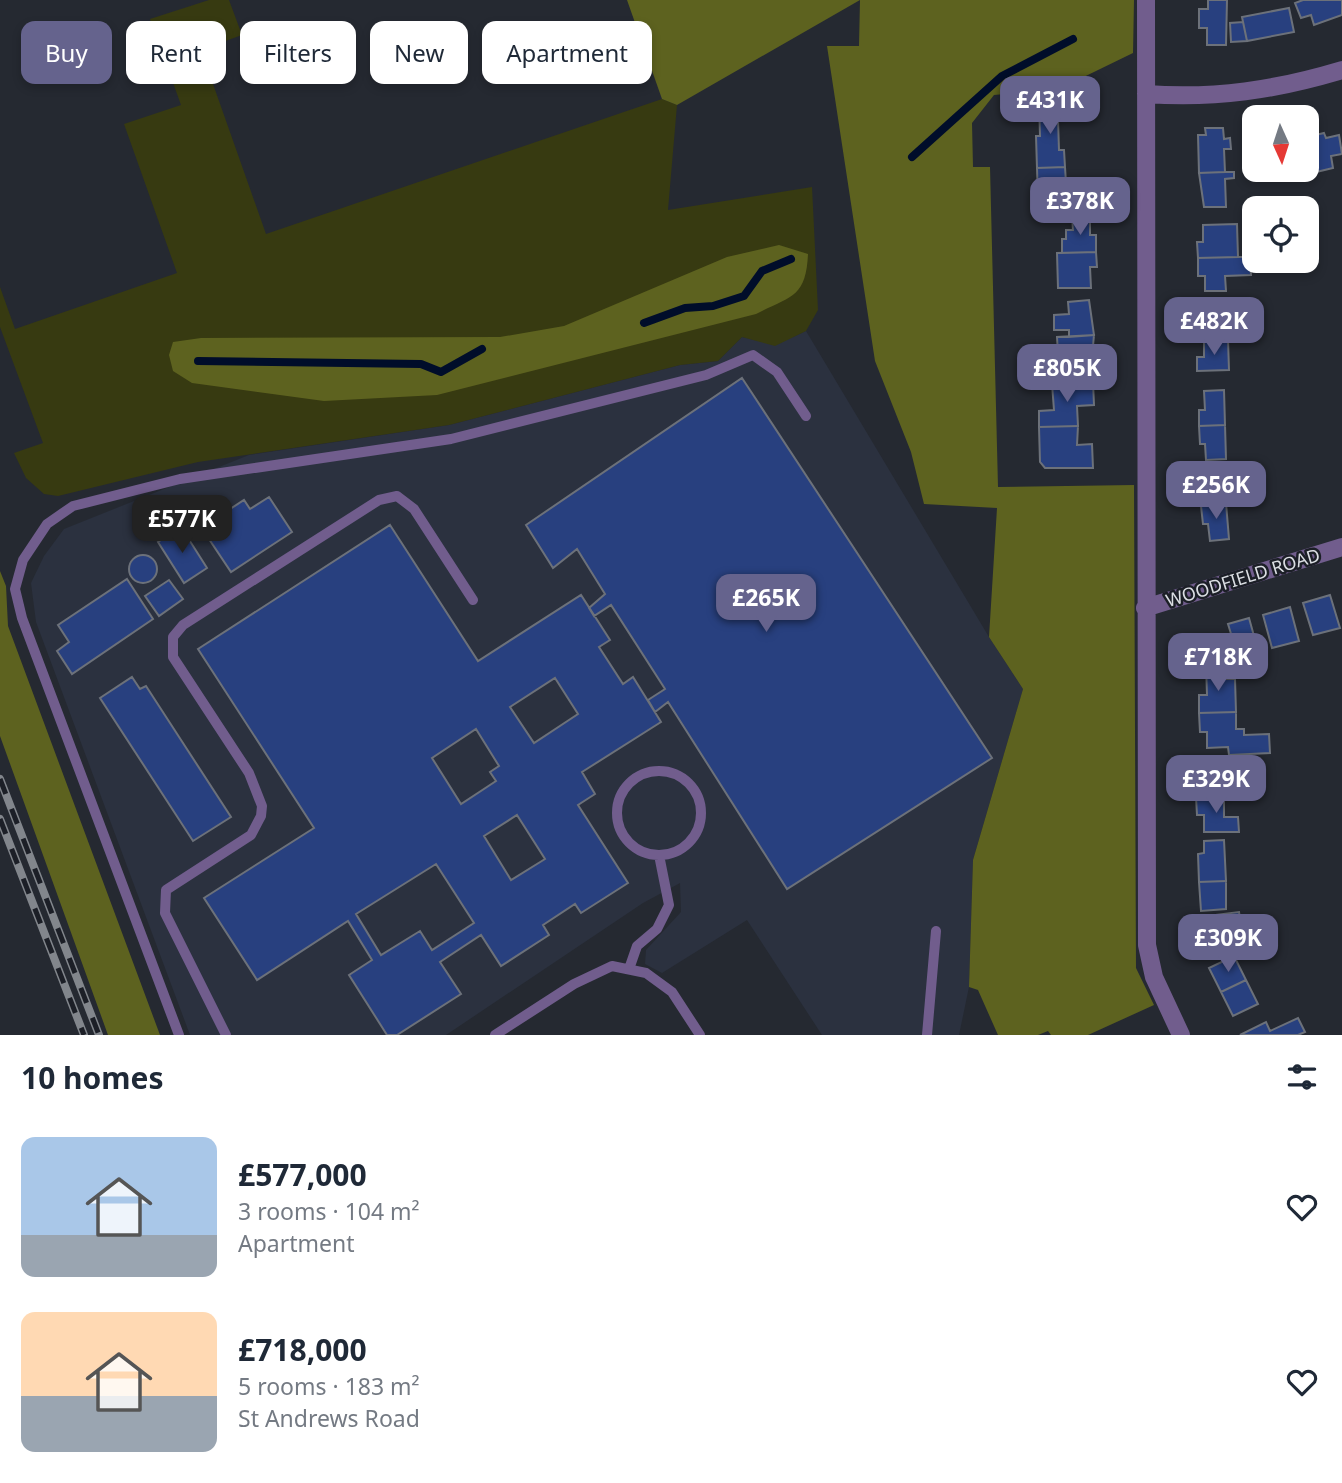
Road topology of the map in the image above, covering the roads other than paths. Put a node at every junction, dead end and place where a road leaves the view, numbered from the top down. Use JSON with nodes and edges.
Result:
{"nodes":[{"id":1,"x":1146,"y":0,"type":"edge"},
{"id":2,"x":1342,"y":70,"type":"edge"},
{"id":3,"x":1146,"y":94,"type":"junction"},
{"id":4,"x":806,"y":416,"type":"dead end"},
{"id":5,"x":1342,"y":547,"type":"edge"},
{"id":6,"x":473,"y":600,"type":"dead end"},
{"id":7,"x":1145,"y":608,"type":"junction"},
{"id":8,"x":659,"y":855,"type":"junction"},
{"id":9,"x":936,"y":931,"type":"dead end"},
{"id":10,"x":629,"y":969,"type":"junction"},
{"id":11,"x":179,"y":1035,"type":"edge"},
{"id":12,"x":226,"y":1035,"type":"edge"},
{"id":13,"x":495,"y":1035,"type":"edge"},
{"id":14,"x":700,"y":1035,"type":"edge"},
{"id":15,"x":927,"y":1035,"type":"edge"},
{"id":16,"x":1181,"y":1035,"type":"edge"}],
"edges":[{"from":1,"to":3,"type":"street"},
{"from":2,"to":3,"type":"street"},
{"from":3,"to":7,"type":"street"},
{"from":4,"to":11,"type":"lane"},
{"from":5,"to":7,"type":"street","name":"WOODFIELD ROAD"},
{"from":6,"to":12,"type":"lane"},
{"from":7,"to":16,"type":"street"},
{"from":8,"to":8,"type":"lane"},
{"from":8,"to":10,"type":"lane"},
{"from":9,"to":15,"type":"lane"},
{"from":10,"to":13,"type":"lane"},
{"from":10,"to":14,"type":"lane"}]}
